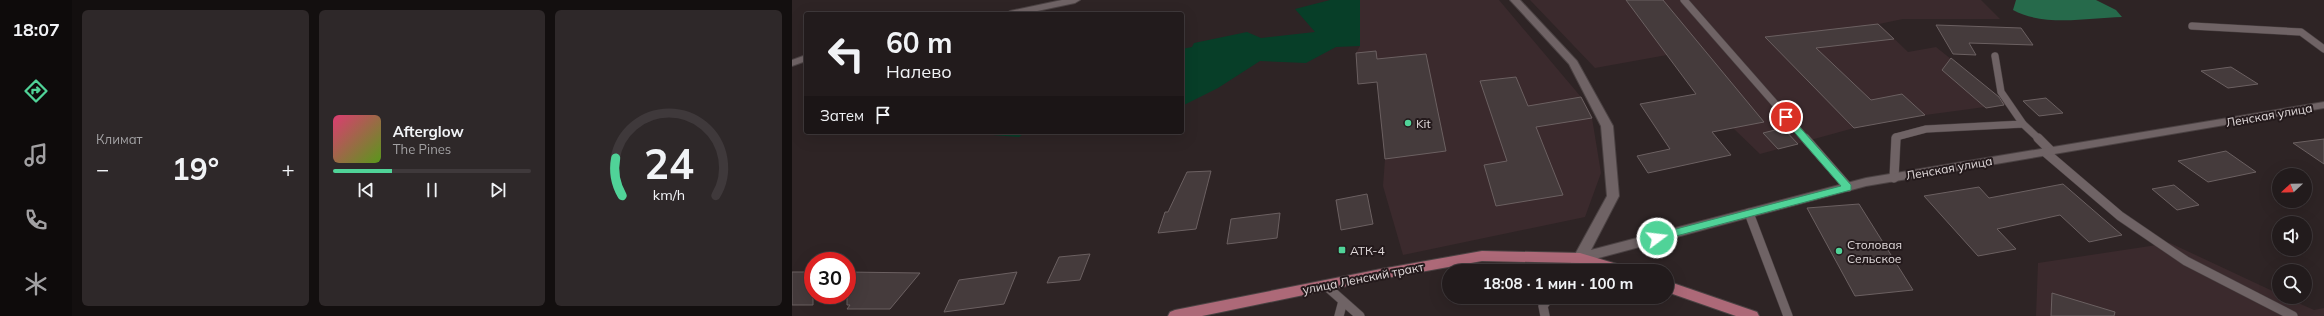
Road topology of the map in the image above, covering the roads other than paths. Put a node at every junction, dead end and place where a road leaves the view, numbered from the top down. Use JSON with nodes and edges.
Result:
{"nodes":[{"id":1,"x":1075,"y":0,"type":"edge"},
{"id":2,"x":1514,"y":0,"type":"edge"},
{"id":3,"x":1684,"y":0,"type":"edge"},
{"id":4,"x":1019,"y":12,"type":"edge"},
{"id":5,"x":2192,"y":26,"type":"dead end"},
{"id":6,"x":2324,"y":48,"type":"edge"},
{"id":7,"x":1995,"y":56,"type":"dead end"},
{"id":8,"x":804,"y":59,"type":"edge"},
{"id":9,"x":792,"y":63,"type":"edge"},
{"id":10,"x":2324,"y":105,"type":"edge"},
{"id":11,"x":2023,"y":124,"type":"junction"},
{"id":12,"x":2048,"y":152,"type":"junction"},
{"id":13,"x":1894,"y":178,"type":"junction"},
{"id":14,"x":1848,"y":187,"type":"junction"},
{"id":15,"x":1749,"y":213,"type":"junction"},
{"id":16,"x":1580,"y":258,"type":"junction"},
{"id":17,"x":1575,"y":264,"type":"edge"},
{"id":18,"x":1599,"y":264,"type":"edge"},
{"id":19,"x":1325,"y":285,"type":"junction"},
{"id":20,"x":1674,"y":288,"type":"edge"},
{"id":21,"x":1343,"y":301,"type":"junction"},
{"id":22,"x":1545,"y":304,"type":"edge"},
{"id":23,"x":1175,"y":316,"type":"edge"},
{"id":24,"x":1339,"y":316,"type":"edge"},
{"id":25,"x":1360,"y":316,"type":"edge"},
{"id":26,"x":1546,"y":316,"type":"edge"},
{"id":27,"x":1752,"y":316,"type":"edge"},
{"id":28,"x":1788,"y":316,"type":"edge"},
{"id":29,"x":2293,"y":316,"type":"edge"}],
"edges":[{"from":1,"to":4,"type":"street"},
{"from":2,"to":16,"type":"street"},
{"from":3,"to":14,"type":"lane"},
{"from":5,"to":6,"type":"lane"},
{"from":7,"to":11,"type":"lane"},
{"from":8,"to":9,"type":"street"},
{"from":10,"to":12,"type":"street","name":"Ленская улица"},
{"from":11,"to":12,"type":"lane"},
{"from":11,"to":13,"type":"lane"},
{"from":12,"to":13,"type":"street","name":"Ленская улица"},
{"from":12,"to":29,"type":"lane"},
{"from":13,"to":14,"type":"street","name":"Ленская улица"},
{"from":14,"to":15,"type":"street","name":"Ленская улица"},
{"from":15,"to":16,"type":"street","name":"Ленская улица"},
{"from":15,"to":28,"type":"lane"},
{"from":16,"to":17,"type":"lane"},
{"from":16,"to":18,"type":"main road","name":"улица Ленский тракт"},
{"from":16,"to":19,"type":"main road","name":"улица Ленский тракт"},
{"from":19,"to":21,"type":"lane"},
{"from":19,"to":23,"type":"main road","name":"улица Ленский тракт"},
{"from":20,"to":27,"type":"main road"},
{"from":21,"to":24,"type":"lane"},
{"from":21,"to":25,"type":"lane"},
{"from":22,"to":26,"type":"lane"}]}
